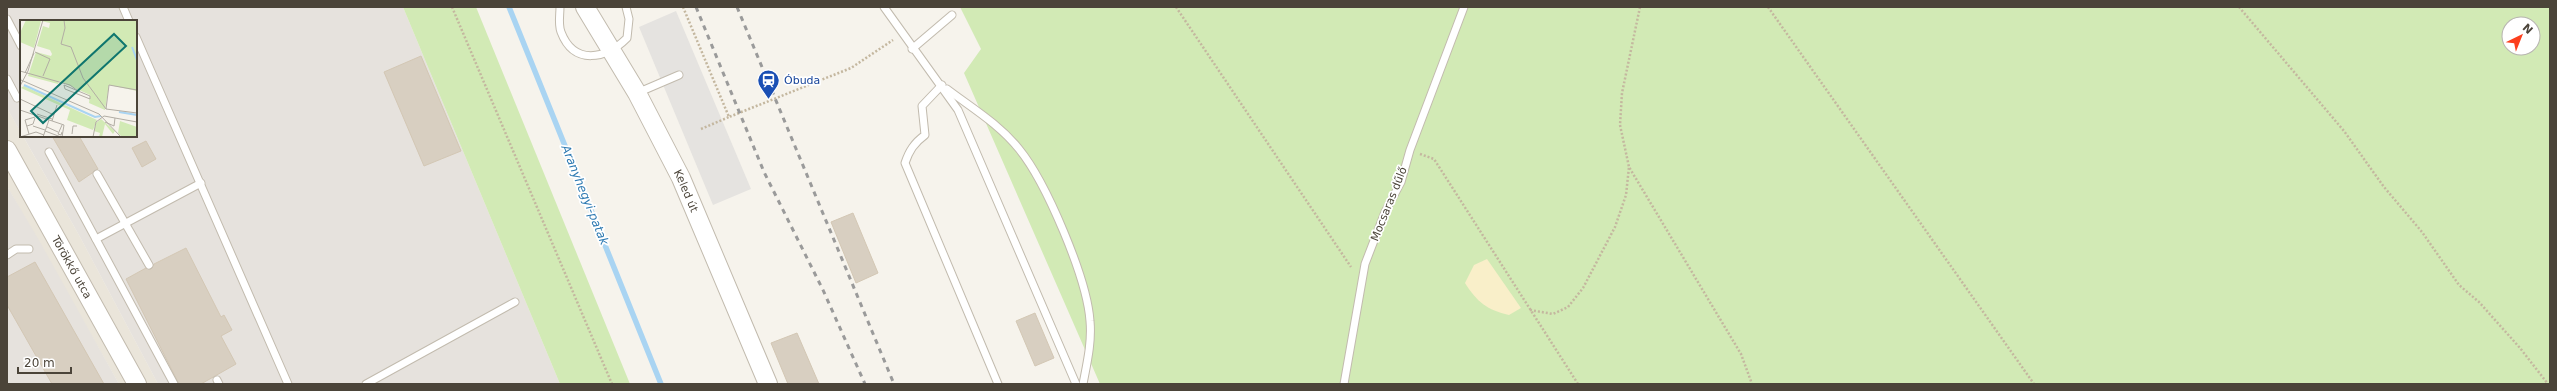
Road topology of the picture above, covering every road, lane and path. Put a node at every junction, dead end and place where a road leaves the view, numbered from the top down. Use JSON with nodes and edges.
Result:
{"nodes":[{"id":1,"x":123,"y":7,"type":"edge"},
{"id":2,"x":452,"y":7,"type":"edge"},
{"id":3,"x":560,"y":7,"type":"edge"},
{"id":4,"x":585,"y":7,"type":"edge"},
{"id":5,"x":626,"y":7,"type":"edge"},
{"id":6,"x":682,"y":7,"type":"edge"},
{"id":7,"x":884,"y":7,"type":"edge"},
{"id":8,"x":1176,"y":7,"type":"edge"},
{"id":9,"x":1464,"y":7,"type":"edge"},
{"id":10,"x":1640,"y":7,"type":"edge"},
{"id":11,"x":1768,"y":7,"type":"edge"},
{"id":12,"x":2239,"y":7,"type":"edge"},
{"id":13,"x":952,"y":15,"type":"dead end"},
{"id":14,"x":7,"y":19,"type":"edge"},
{"id":15,"x":129,"y":20,"type":"edge"},
{"id":16,"x":901,"y":34,"type":"junction"},
{"id":17,"x":137,"y":39,"type":"edge"},
{"id":18,"x":20,"y":44,"type":"edge"},
{"id":19,"x":912,"y":49,"type":"junction"},
{"id":20,"x":612,"y":51,"type":"junction"},
{"id":21,"x":679,"y":75,"type":"dead end"},
{"id":22,"x":7,"y":79,"type":"edge"},
{"id":23,"x":942,"y":85,"type":"junction"},
{"id":24,"x":637,"y":93,"type":"junction"},
{"id":25,"x":17,"y":98,"type":"dead end"},
{"id":26,"x":729,"y":117,"type":"junction"},
{"id":27,"x":701,"y":128,"type":"dead end"},
{"id":28,"x":7,"y":150,"type":"edge"},
{"id":29,"x":49,"y":152,"type":"dead end"},
{"id":30,"x":1424,"y":155,"type":"dead end"},
{"id":31,"x":1629,"y":167,"type":"junction"},
{"id":32,"x":98,"y":174,"type":"dead end"},
{"id":33,"x":201,"y":183,"type":"junction"},
{"id":34,"x":126,"y":224,"type":"junction"},
{"id":35,"x":96,"y":239,"type":"junction"},
{"id":36,"x":29,"y":249,"type":"dead end"},
{"id":37,"x":7,"y":255,"type":"edge"},
{"id":38,"x":149,"y":264,"type":"dead end"},
{"id":39,"x":1361,"y":282,"type":"junction"},
{"id":40,"x":515,"y":302,"type":"dead end"},
{"id":41,"x":1530,"y":310,"type":"junction"},
{"id":42,"x":137,"y":384,"type":"edge"},
{"id":43,"x":174,"y":384,"type":"edge"},
{"id":44,"x":288,"y":384,"type":"edge"},
{"id":45,"x":366,"y":384,"type":"edge"},
{"id":46,"x":612,"y":384,"type":"edge"},
{"id":47,"x":768,"y":384,"type":"edge"},
{"id":48,"x":998,"y":384,"type":"edge"},
{"id":49,"x":1076,"y":384,"type":"edge"},
{"id":50,"x":1083,"y":384,"type":"edge"},
{"id":51,"x":1344,"y":384,"type":"edge"},
{"id":52,"x":1578,"y":384,"type":"edge"},
{"id":53,"x":1752,"y":384,"type":"edge"},
{"id":54,"x":2034,"y":384,"type":"edge"},
{"id":55,"x":2548,"y":384,"type":"edge"}],
"edges":[{"from":1,"to":15,"type":"lane"},
{"from":2,"to":46,"type":"path"},
{"from":3,"to":20,"type":"lane"},
{"from":4,"to":20,"type":"street","name":"Keled út"},
{"from":5,"to":20,"type":"lane"},
{"from":6,"to":26,"type":"path"},
{"from":7,"to":16,"type":"lane"},
{"from":8,"to":39,"type":"path"},
{"from":9,"to":39,"type":"lane","name":"Mocsaras dűlő"},
{"from":10,"to":31,"type":"path"},
{"from":11,"to":54,"type":"path"},
{"from":12,"to":55,"type":"path"},
{"from":13,"to":19,"type":"lane"},
{"from":14,"to":18,"type":"lane"},
{"from":16,"to":19,"type":"lane"},
{"from":16,"to":26,"type":"path"},
{"from":17,"to":33,"type":"lane"},
{"from":19,"to":23,"type":"lane"},
{"from":20,"to":24,"type":"street","name":"Keled út"},
{"from":21,"to":24,"type":"lane"},
{"from":22,"to":25,"type":"lane"},
{"from":23,"to":48,"type":"lane"},
{"from":23,"to":49,"type":"lane"},
{"from":23,"to":50,"type":"lane"},
{"from":24,"to":47,"type":"street","name":"Keled út"},
{"from":26,"to":27,"type":"path"},
{"from":28,"to":42,"type":"street","name":"Törökkő utca"},
{"from":29,"to":35,"type":"lane"},
{"from":30,"to":41,"type":"path"},
{"from":31,"to":41,"type":"path"},
{"from":31,"to":53,"type":"path"},
{"from":32,"to":34,"type":"lane"},
{"from":33,"to":34,"type":"lane"},
{"from":33,"to":44,"type":"lane"},
{"from":34,"to":35,"type":"lane"},
{"from":34,"to":38,"type":"lane"},
{"from":35,"to":43,"type":"lane"},
{"from":36,"to":37,"type":"lane"},
{"from":39,"to":51,"type":"lane","name":"Mocsaras dűlő"},
{"from":40,"to":45,"type":"lane"},
{"from":41,"to":52,"type":"path"}]}
